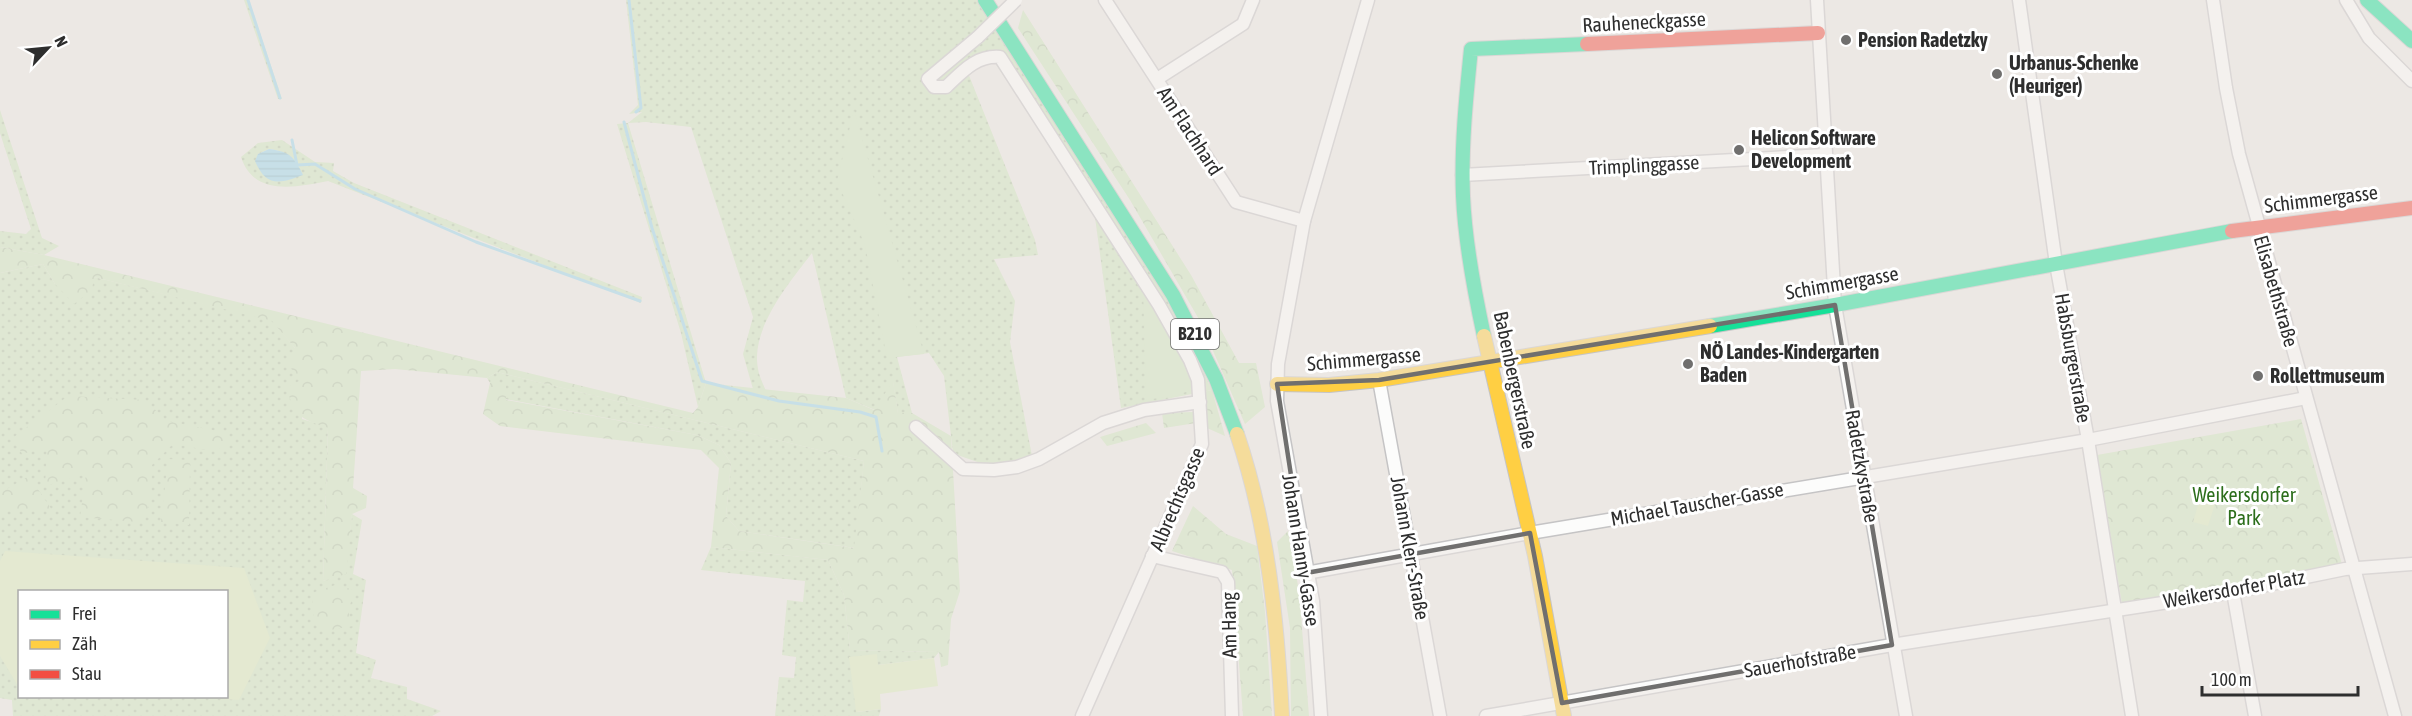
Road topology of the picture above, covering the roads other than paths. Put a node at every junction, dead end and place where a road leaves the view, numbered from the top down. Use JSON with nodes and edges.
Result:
{"nodes":[{"id":1,"x":985,"y":0,"type":"edge"},
{"id":2,"x":1016,"y":0,"type":"edge"},
{"id":3,"x":1105,"y":0,"type":"edge"},
{"id":4,"x":1253,"y":0,"type":"edge"},
{"id":5,"x":1368,"y":0,"type":"edge"},
{"id":6,"x":1817,"y":0,"type":"edge"},
{"id":7,"x":2019,"y":0,"type":"edge"},
{"id":8,"x":2213,"y":0,"type":"edge"},
{"id":9,"x":2346,"y":0,"type":"edge"},
{"id":10,"x":2372,"y":2,"type":"edge"},
{"id":11,"x":2358,"y":22,"type":"junction"},
{"id":12,"x":1818,"y":33,"type":"junction"},
{"id":13,"x":2412,"y":41,"type":"edge"},
{"id":14,"x":1471,"y":49,"type":"joint"},
{"id":15,"x":1157,"y":79,"type":"junction"},
{"id":16,"x":2412,"y":81,"type":"edge"},
{"id":17,"x":1825,"y":155,"type":"junction"},
{"id":18,"x":1462,"y":175,"type":"junction"},
{"id":19,"x":2412,"y":208,"type":"edge"},
{"id":20,"x":1304,"y":221,"type":"junction"},
{"id":21,"x":2258,"y":226,"type":"junction"},
{"id":22,"x":2056,"y":264,"type":"junction"},
{"id":23,"x":1835,"y":305,"type":"junction"},
{"id":24,"x":1488,"y":362,"type":"junction"},
{"id":25,"x":1379,"y":380,"type":"junction"},
{"id":26,"x":1277,"y":384,"type":"junction"},
{"id":27,"x":2306,"y":398,"type":"junction"},
{"id":28,"x":1200,"y":402,"type":"junction"},
{"id":29,"x":916,"y":427,"type":"dead end"},
{"id":30,"x":2088,"y":440,"type":"junction"},
{"id":31,"x":1864,"y":476,"type":"junction"},
{"id":32,"x":1530,"y":533,"type":"junction"},
{"id":33,"x":1412,"y":555,"type":"junction"},
{"id":34,"x":1152,"y":556,"type":"junction"},
{"id":35,"x":2412,"y":564,"type":"edge"},
{"id":36,"x":2354,"y":569,"type":"junction"},
{"id":37,"x":1306,"y":573,"type":"junction"},
{"id":38,"x":2233,"y":592,"type":"junction"},
{"id":39,"x":2115,"y":609,"type":"junction"},
{"id":40,"x":1892,"y":645,"type":"junction"},
{"id":41,"x":1563,"y":709,"type":"edge"},
{"id":42,"x":1082,"y":716,"type":"edge"},
{"id":43,"x":1232,"y":716,"type":"edge"},
{"id":44,"x":1282,"y":716,"type":"edge"},
{"id":45,"x":1321,"y":716,"type":"edge"},
{"id":46,"x":1440,"y":716,"type":"edge"},
{"id":47,"x":1486,"y":716,"type":"edge"},
{"id":48,"x":1906,"y":716,"type":"edge"},
{"id":49,"x":2132,"y":716,"type":"edge"},
{"id":50,"x":2255,"y":716,"type":"edge"},
{"id":51,"x":2395,"y":716,"type":"edge"}],
"edges":[{"from":1,"to":44,"type":"street","number":"B210"},
{"from":2,"to":28,"type":"street","name":"Albrechtsgasse","bridge":true},
{"from":3,"to":15,"type":"street","name":"Am Flachhard"},
{"from":4,"to":15,"type":"street"},
{"from":5,"to":20,"type":"street"},
{"from":6,"to":12,"type":"street","name":"Radetzkystraße"},
{"from":7,"to":22,"type":"street","name":"Habsburgerstraße"},
{"from":8,"to":21,"type":"street","name":"Elisabethstraße"},
{"from":9,"to":11,"type":"street"},
{"from":10,"to":11,"type":"street"},
{"from":10,"to":13,"type":"street"},
{"from":11,"to":16,"type":"street"},
{"from":12,"to":14,"type":"street","name":"Rauheneckgasse"},
{"from":12,"to":17,"type":"street","name":"Radetzkystraße"},
{"from":14,"to":18,"type":"street","name":"Babenbergerstraße"},
{"from":15,"to":20,"type":"street","name":"Am Flachhard"},
{"from":17,"to":18,"type":"street","name":"Trimplinggasse"},
{"from":17,"to":23,"type":"street","name":"Radetzkystraße"},
{"from":18,"to":24,"type":"street","name":"Babenbergerstraße"},
{"from":19,"to":21,"type":"street","name":"Schimmergasse"},
{"from":20,"to":26,"type":"street"},
{"from":21,"to":22,"type":"street","name":"Schimmergasse"},
{"from":21,"to":27,"type":"street","name":"Elisabethstraße"},
{"from":22,"to":23,"type":"street","name":"Schimmergasse"},
{"from":22,"to":30,"type":"street","name":"Habsburgerstraße"},
{"from":23,"to":24,"type":"street","name":"Schimmergasse"},
{"from":23,"to":31,"type":"street","name":"Radetzkystraße"},
{"from":24,"to":25,"type":"street","name":"Schimmergasse"},
{"from":24,"to":32,"type":"street","name":"Babenbergerstraße"},
{"from":25,"to":26,"type":"street","name":"Schimmergasse"},
{"from":25,"to":33,"type":"street","name":"Johann Klerr-Straße"},
{"from":26,"to":37,"type":"street","name":"Johann Hanny-Gasse"},
{"from":27,"to":30,"type":"street"},
{"from":27,"to":36,"type":"street","name":"Elisabethstraße"},
{"from":28,"to":29,"type":"street"},
{"from":28,"to":34,"type":"street","name":"Albrechtsgasse"},
{"from":30,"to":31,"type":"street","name":"Michael Tauscher-Gasse"},
{"from":30,"to":39,"type":"street","name":"Habsburgerstraße"},
{"from":31,"to":32,"type":"street","name":"Michael Tauscher-Gasse"},
{"from":31,"to":40,"type":"street","name":"Radetzkystraße"},
{"from":32,"to":33,"type":"street","name":"Michael Tauscher-Gasse"},
{"from":32,"to":41,"type":"street","name":"Babenbergerstraße"},
{"from":33,"to":37,"type":"street","name":"Michael Tauscher-Gasse"},
{"from":33,"to":46,"type":"street","name":"Johann Klerr-Straße"},
{"from":34,"to":42,"type":"street","name":"Albrechtsgasse"},
{"from":34,"to":43,"type":"street","name":"Am Hang"},
{"from":35,"to":36,"type":"street"},
{"from":36,"to":38,"type":"street","name":"Weikersdorfer Platz"},
{"from":36,"to":51,"type":"street","name":"Elisabethstraße"},
{"from":37,"to":45,"type":"street","name":"Johann Hanny-Gasse"},
{"from":38,"to":39,"type":"street","name":"Weikersdorfer Platz"},
{"from":38,"to":50,"type":"street"},
{"from":39,"to":40,"type":"street","name":"Sauerhofstraße"},
{"from":39,"to":49,"type":"street","name":"Habsburgerstraße"},
{"from":40,"to":41,"type":"street","name":"Sauerhofstraße"},
{"from":40,"to":48,"type":"street","name":"Radetzkystraße"},
{"from":41,"to":47,"type":"street","name":"Sauerhofstraße"}]}
